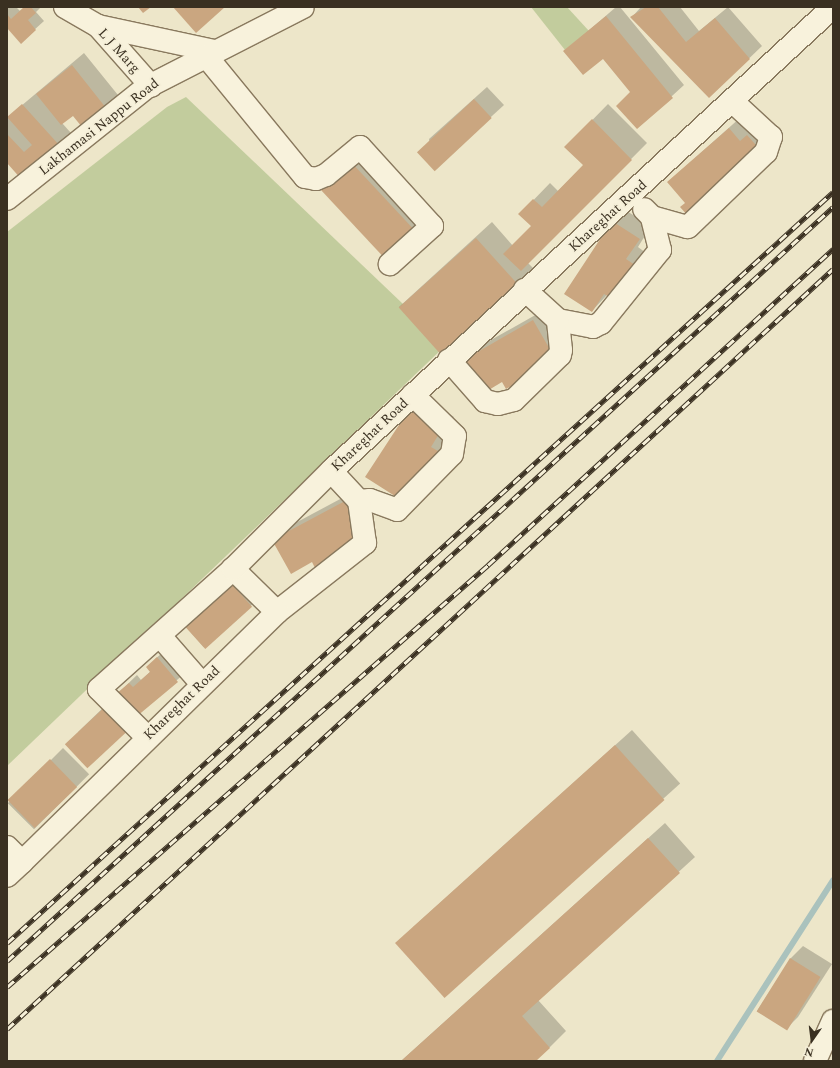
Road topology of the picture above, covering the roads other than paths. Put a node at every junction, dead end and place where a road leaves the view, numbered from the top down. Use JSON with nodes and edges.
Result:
{"nodes":[{"id":1,"x":65,"y":7,"type":"edge"},
{"id":2,"x":302,"y":7,"type":"edge"},
{"id":3,"x":833,"y":7,"type":"edge"},
{"id":4,"x":98,"y":26,"type":"junction"},
{"id":5,"x":211,"y":53,"type":"junction"},
{"id":6,"x":151,"y":86,"type":"junction"},
{"id":7,"x":732,"y":101,"type":"junction"},
{"id":8,"x":12,"y":188,"type":"edge"},
{"id":9,"x":630,"y":196,"type":"junction"},
{"id":10,"x":652,"y":217,"type":"junction"},
{"id":11,"x":390,"y":264,"type":"dead end"},
{"id":12,"x":524,"y":290,"type":"junction"},
{"id":13,"x":558,"y":320,"type":"junction"},
{"id":14,"x":449,"y":360,"type":"junction"},
{"id":15,"x":413,"y":395,"type":"junction"},
{"id":16,"x":331,"y":471,"type":"junction"},
{"id":17,"x":359,"y":501,"type":"junction"},
{"id":18,"x":233,"y":569,"type":"junction"},
{"id":19,"x":277,"y":612,"type":"junction"},
{"id":20,"x":160,"y":636,"type":"junction"},
{"id":21,"x":202,"y":684,"type":"junction"},
{"id":22,"x":147,"y":737,"type":"junction"},
{"id":23,"x":7,"y":847,"type":"edge"},
{"id":24,"x":15,"y":869,"type":"edge"},
{"id":25,"x":833,"y":1021,"type":"edge"},
{"id":26,"x":815,"y":1061,"type":"edge"}],
"edges":[{"from":1,"to":4,"type":"street","name":"L J Marg"},
{"from":2,"to":5,"type":"street","name":"Lakhamasi Nappu Road"},
{"from":3,"to":7,"type":"street","name":"Khareghat Road"},
{"from":4,"to":5,"type":"street"},
{"from":4,"to":6,"type":"street","name":"L J Marg"},
{"from":5,"to":6,"type":"street","name":"Lakhamasi Nappu Road"},
{"from":5,"to":11,"type":"street"},
{"from":6,"to":8,"type":"street","name":"Lakhamasi Nappu Road"},
{"from":7,"to":9,"type":"street","name":"Khareghat Road"},
{"from":7,"to":10,"type":"street"},
{"from":9,"to":10,"type":"street"},
{"from":9,"to":12,"type":"street","name":"Khareghat Road"},
{"from":10,"to":13,"type":"street"},
{"from":12,"to":13,"type":"street"},
{"from":12,"to":14,"type":"street","name":"Khareghat Road"},
{"from":13,"to":14,"type":"street"},
{"from":14,"to":15,"type":"street","name":"Khareghat Road"},
{"from":15,"to":16,"type":"street","name":"Khareghat Road"},
{"from":15,"to":17,"type":"street"},
{"from":16,"to":17,"type":"street"},
{"from":16,"to":18,"type":"street","name":"Khareghat Road"},
{"from":17,"to":19,"type":"street","name":"Khareghat Road"},
{"from":18,"to":19,"type":"street"},
{"from":18,"to":20,"type":"street","name":"Khareghat Road"},
{"from":19,"to":21,"type":"street","name":"Khareghat Road"},
{"from":20,"to":21,"type":"street"},
{"from":20,"to":22,"type":"street","name":"Khareghat Road"},
{"from":21,"to":22,"type":"street","name":"Khareghat Road"},
{"from":22,"to":24,"type":"street","name":"Khareghat Road"},
{"from":23,"to":24,"type":"street","name":"Khareghat Road"},
{"from":25,"to":26,"type":"street"}]}
